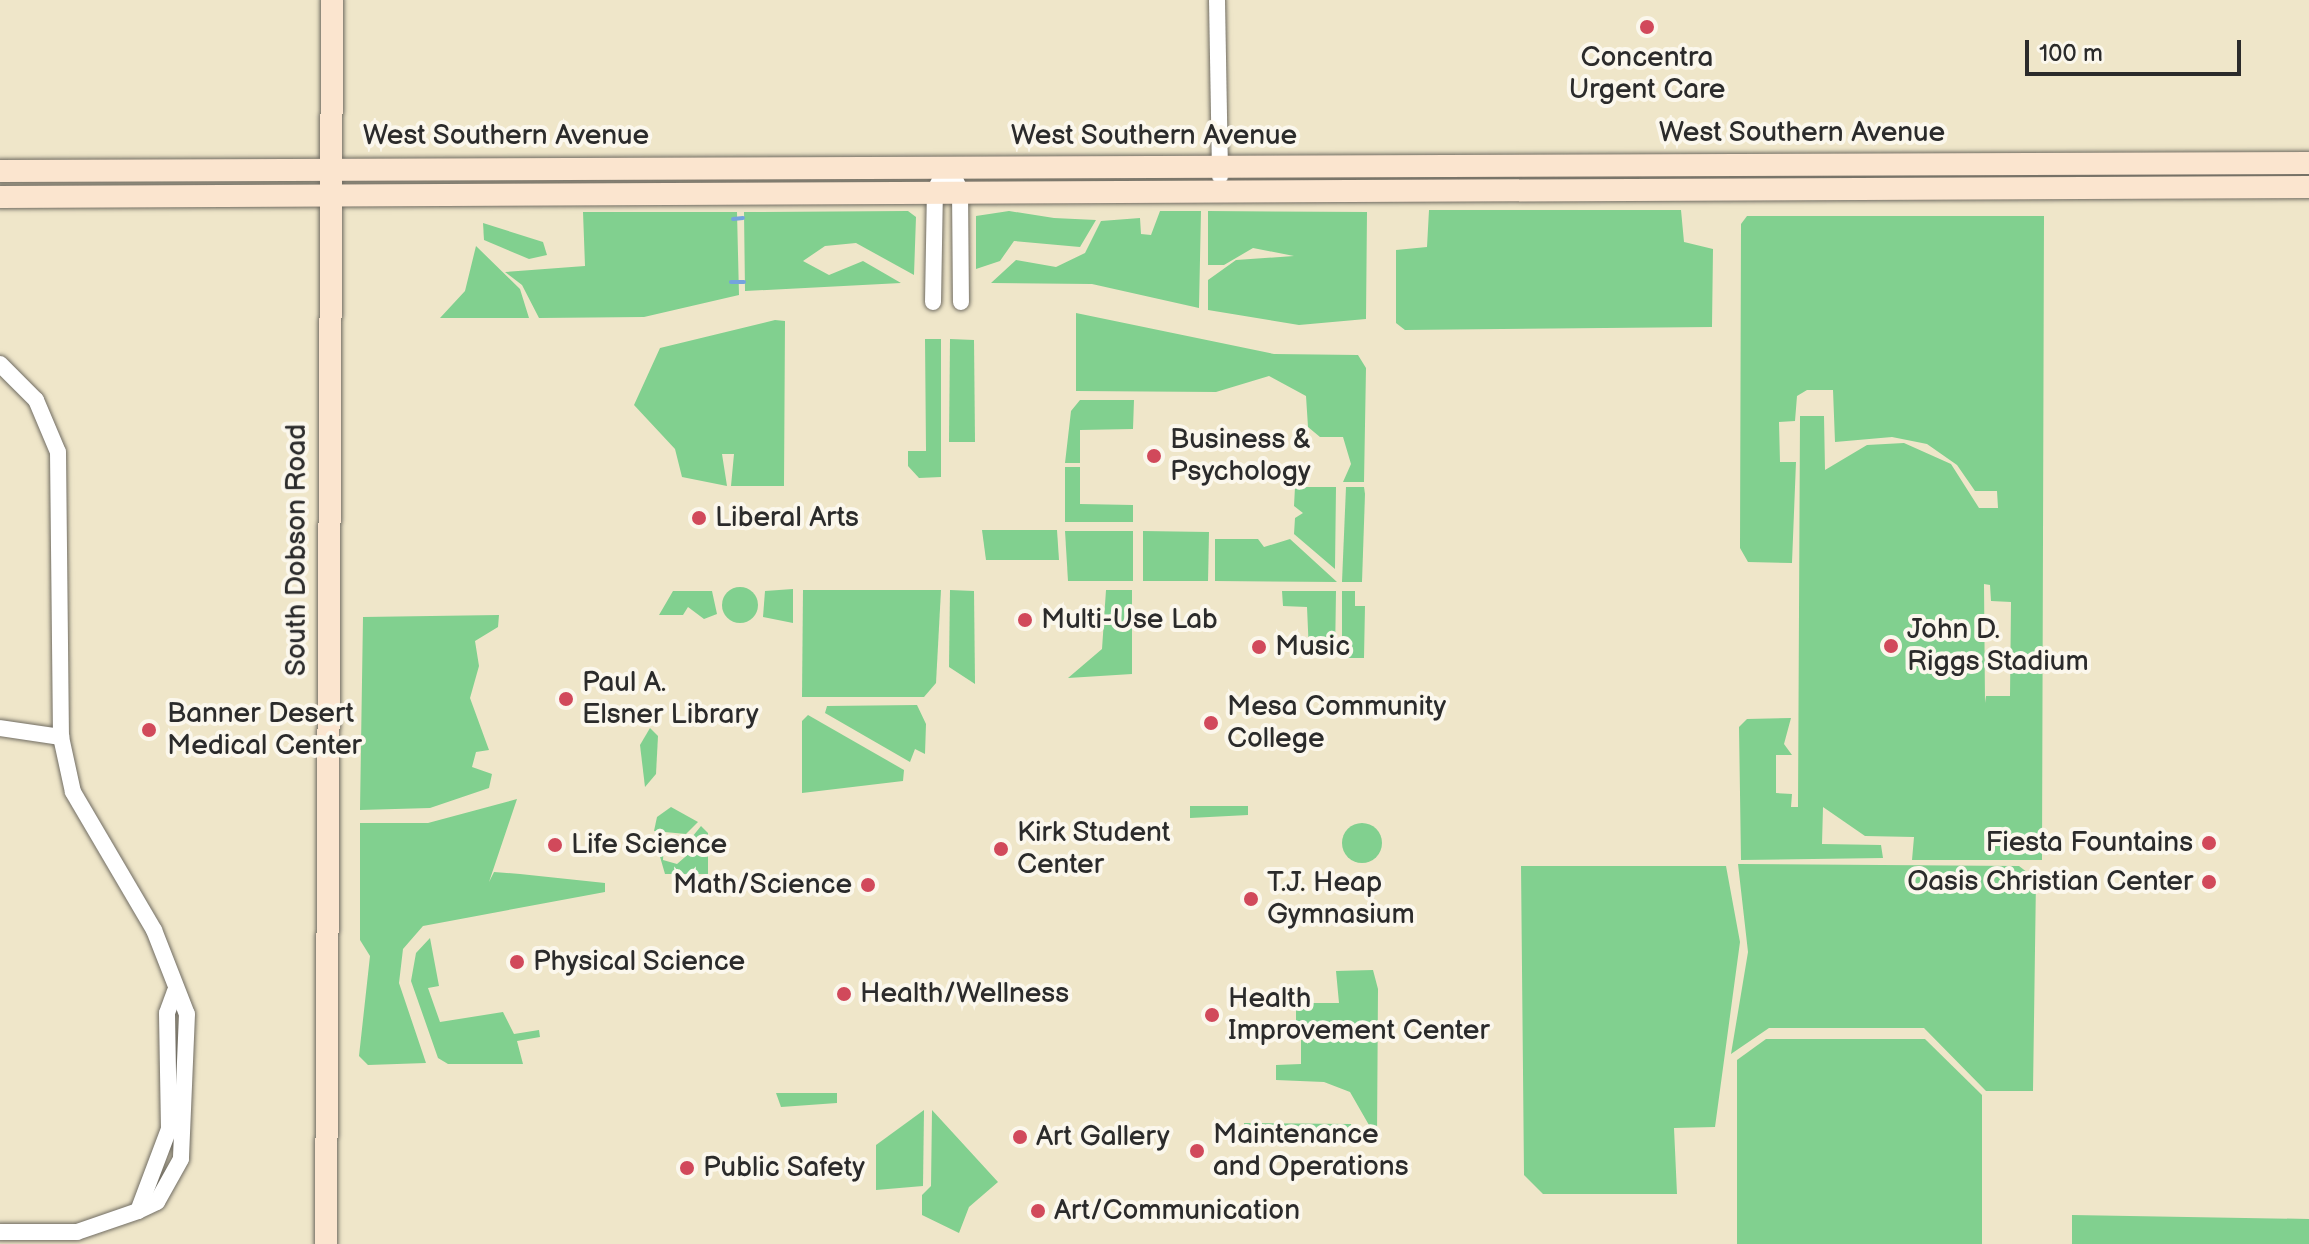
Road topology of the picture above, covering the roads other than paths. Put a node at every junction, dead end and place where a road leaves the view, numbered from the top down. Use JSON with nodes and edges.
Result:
{"nodes":[{"id":1,"x":332,"y":0,"type":"edge"},
{"id":2,"x":1217,"y":0,"type":"edge"},
{"id":3,"x":2254,"y":163,"type":"junction"},
{"id":4,"x":2309,"y":163,"type":"edge"},
{"id":5,"x":744,"y":165,"type":"junction"},
{"id":6,"x":948,"y":165,"type":"junction"},
{"id":7,"x":330,"y":166,"type":"junction"},
{"id":8,"x":1220,"y":166,"type":"junction"},
{"id":9,"x":46,"y":170,"type":"junction"},
{"id":10,"x":0,"y":171,"type":"edge"},
{"id":11,"x":0,"y":185,"type":"edge"},
{"id":12,"x":2309,"y":187,"type":"edge"},
{"id":13,"x":1220,"y":189,"type":"junction"},
{"id":14,"x":2096,"y":189,"type":"junction"},
{"id":15,"x":935,"y":190,"type":"junction"},
{"id":16,"x":960,"y":190,"type":"junction"},
{"id":17,"x":619,"y":192,"type":"junction"},
{"id":18,"x":330,"y":195,"type":"junction"},
{"id":19,"x":0,"y":197,"type":"edge"},
{"id":20,"x":933,"y":302,"type":"dead end"},
{"id":21,"x":961,"y":302,"type":"dead end"},
{"id":22,"x":0,"y":364,"type":"edge"},
{"id":23,"x":0,"y":728,"type":"edge"},
{"id":24,"x":61,"y":737,"type":"junction"},
{"id":25,"x":0,"y":1232,"type":"edge"},
{"id":26,"x":326,"y":1244,"type":"edge"}],
"edges":[{"from":1,"to":7,"type":"main road","name":"South Dobson Road"},
{"from":2,"to":8,"type":"street"},
{"from":3,"to":4,"type":"main road","name":"West Southern Avenue"},
{"from":3,"to":8,"type":"main road","name":"West Southern Avenue"},
{"from":3,"to":14,"type":"main road"},
{"from":5,"to":6,"type":"main road","name":"West Southern Avenue"},
{"from":5,"to":7,"type":"main road","name":"West Southern Avenue"},
{"from":5,"to":17,"type":"main road"},
{"from":6,"to":8,"type":"main road","name":"West Southern Avenue"},
{"from":6,"to":15,"type":"street"},
{"from":6,"to":16,"type":"street"},
{"from":7,"to":9,"type":"main road","name":"West Southern Avenue"},
{"from":7,"to":18,"type":"main road","name":"South Dobson Road"},
{"from":8,"to":13,"type":"street"},
{"from":9,"to":10,"type":"main road","name":"West Southern Avenue"},
{"from":9,"to":11,"type":"main road"},
{"from":12,"to":14,"type":"main road","name":"West Southern Avenue"},
{"from":13,"to":14,"type":"main road","name":"West Southern Avenue"},
{"from":13,"to":16,"type":"main road","name":"West Southern Avenue"},
{"from":15,"to":16,"type":"main road","name":"West Southern Avenue"},
{"from":15,"to":17,"type":"main road","name":"West Southern Avenue"},
{"from":15,"to":20,"type":"street"},
{"from":16,"to":21,"type":"street"},
{"from":17,"to":18,"type":"main road","name":"West Southern Avenue"},
{"from":18,"to":19,"type":"main road","name":"West Southern Avenue"},
{"from":18,"to":26,"type":"main road","name":"South Dobson Road"},
{"from":22,"to":24,"type":"street"},
{"from":23,"to":24,"type":"street"},
{"from":24,"to":25,"type":"street"}]}
